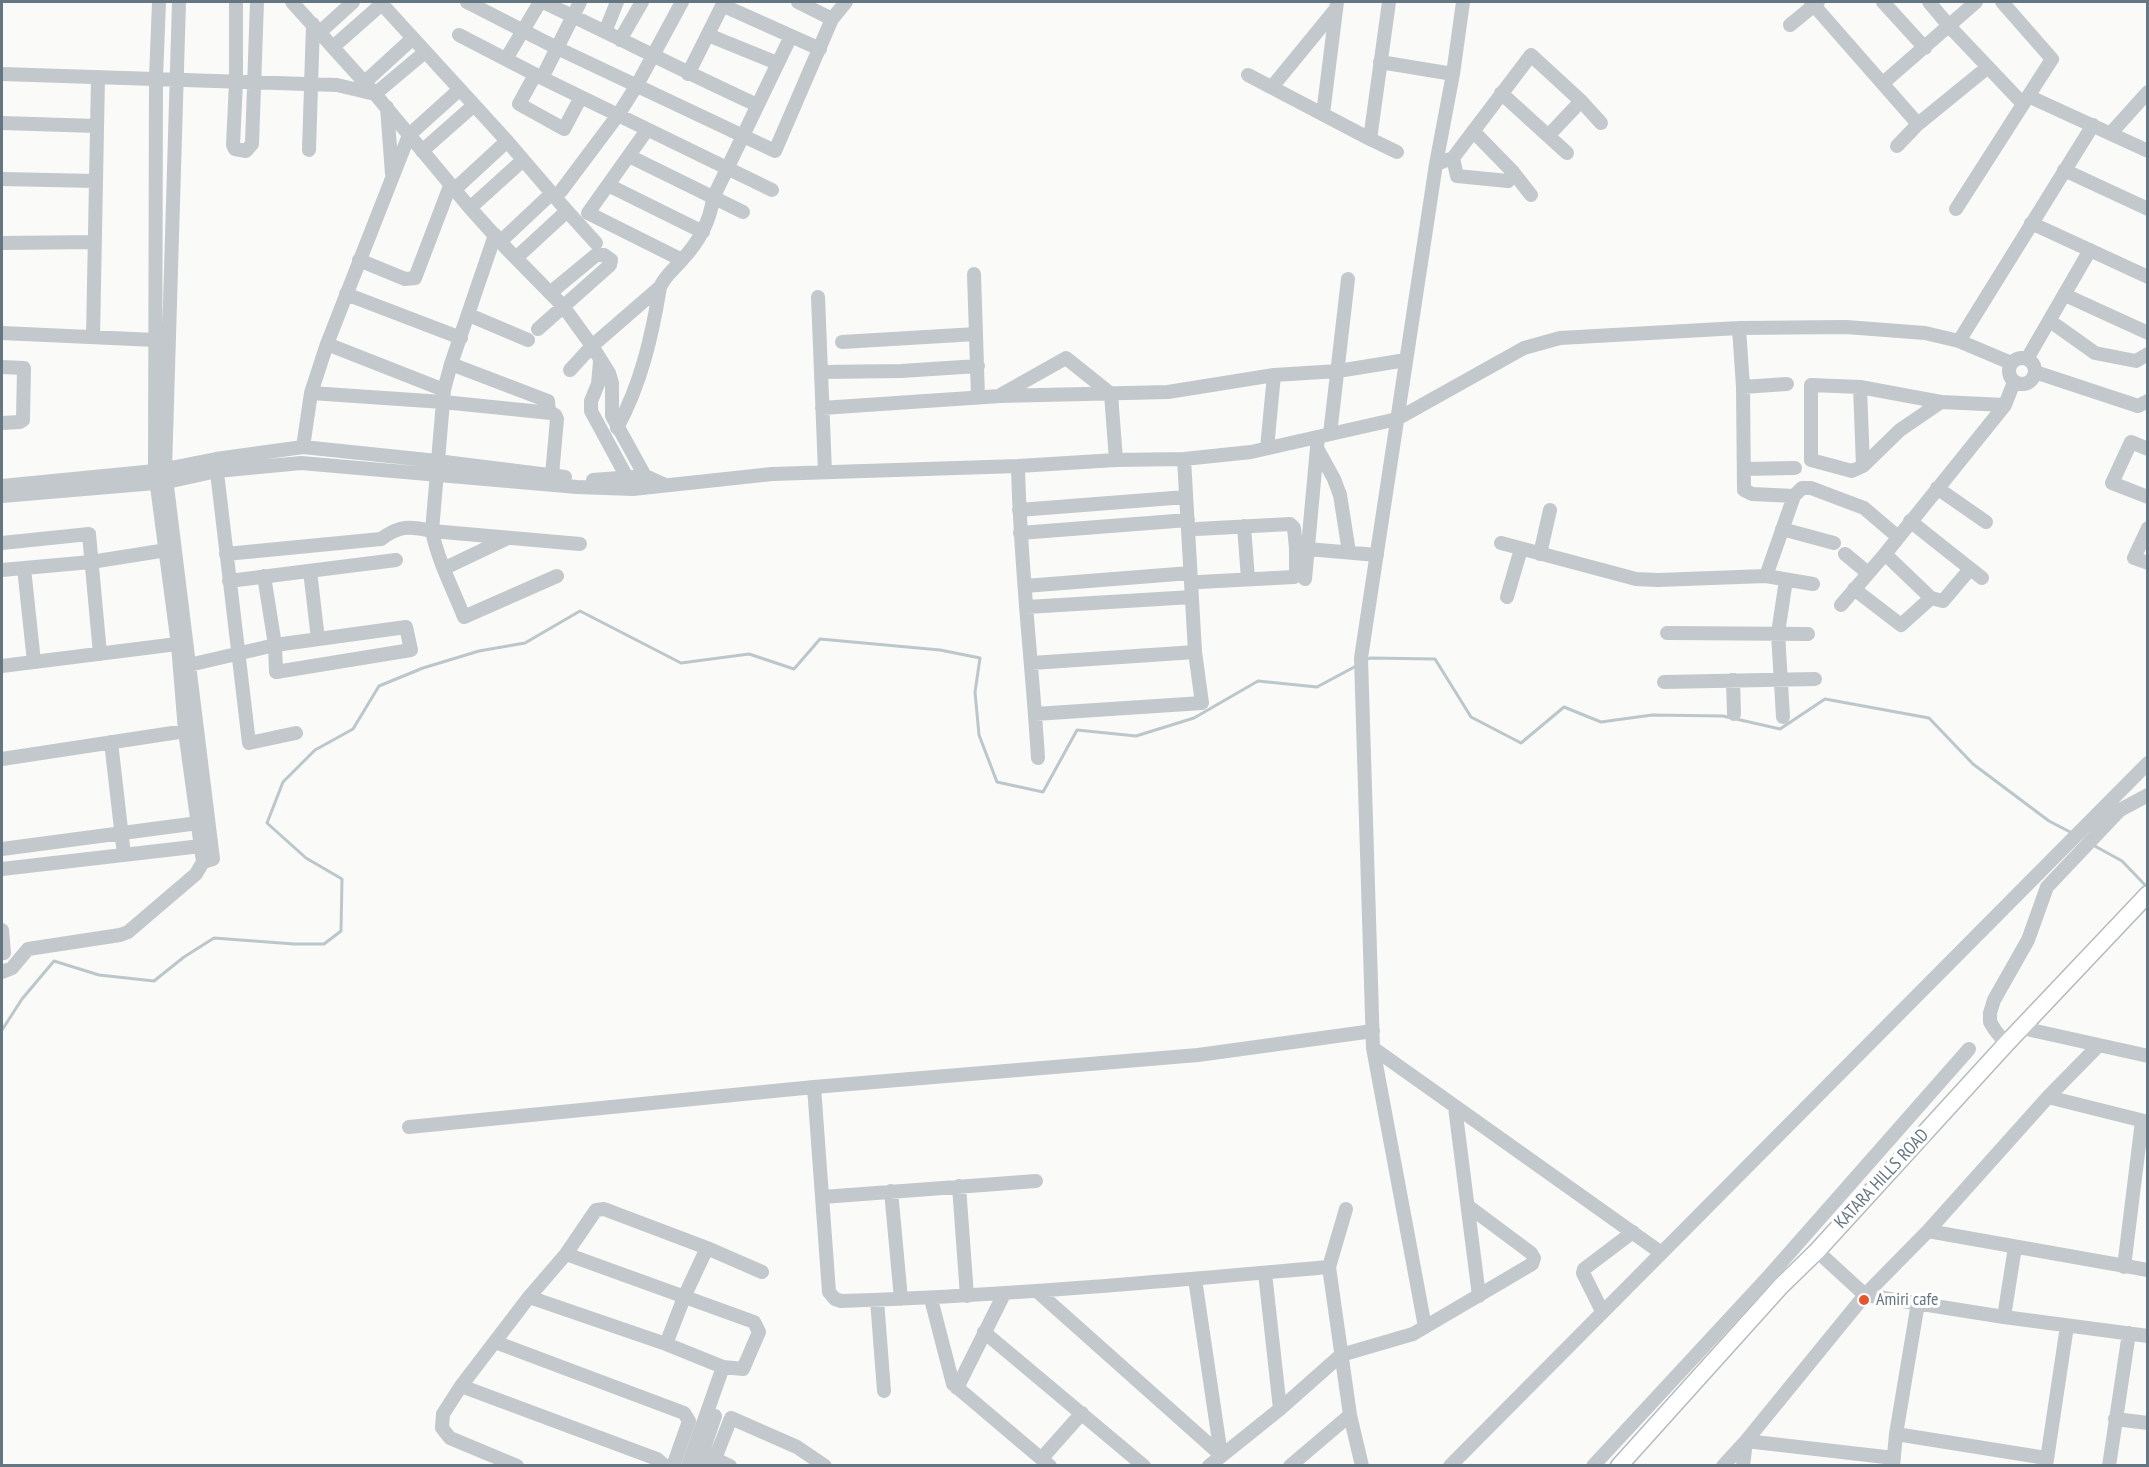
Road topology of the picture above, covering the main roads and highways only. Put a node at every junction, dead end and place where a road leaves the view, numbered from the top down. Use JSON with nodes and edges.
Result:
{"nodes":[{"id":1,"x":2148,"y":894,"type":"edge"},
{"id":2,"x":1619,"y":1466,"type":"edge"}],
"edges":[{"from":1,"to":2,"type":"main road","name":"KATARA HILLS ROAD"}]}
